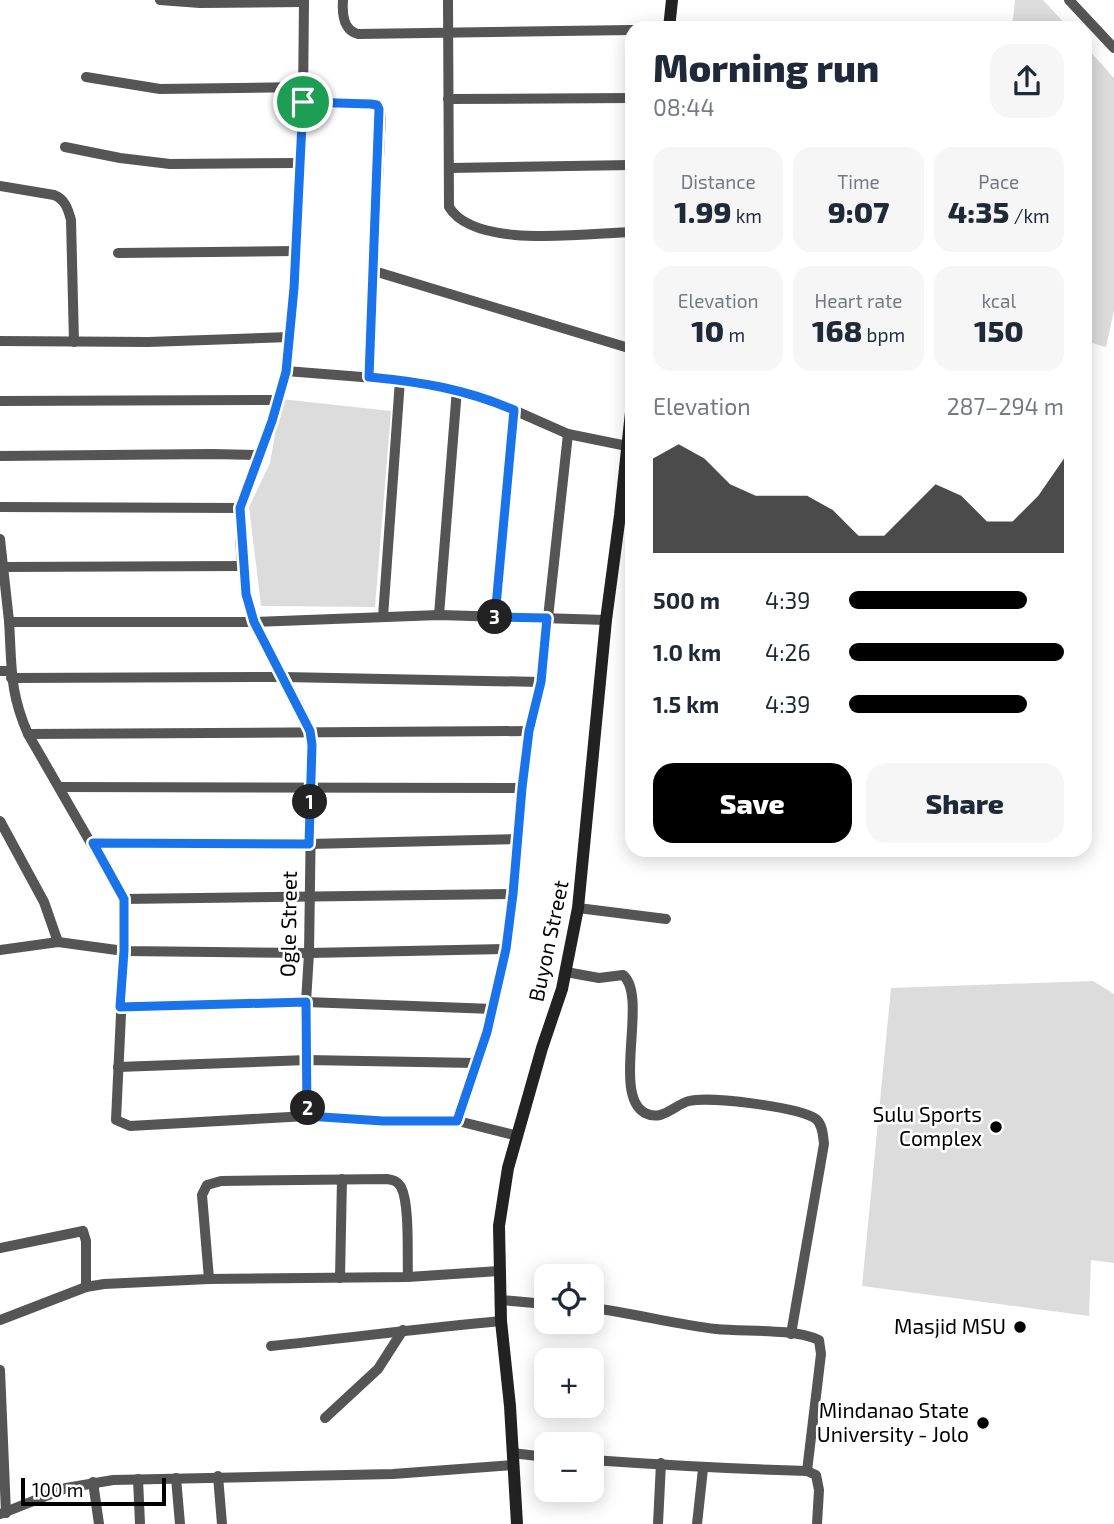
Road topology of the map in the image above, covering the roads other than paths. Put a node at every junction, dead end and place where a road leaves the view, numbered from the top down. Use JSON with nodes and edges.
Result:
{"nodes":[{"id":1,"x":160,"y":0,"type":"edge"},
{"id":2,"x":343,"y":0,"type":"edge"},
{"id":3,"x":448,"y":0,"type":"edge"},
{"id":4,"x":672,"y":0,"type":"edge"},
{"id":5,"x":1069,"y":0,"type":"edge"},
{"id":6,"x":304,"y":1,"type":"edge"},
{"id":7,"x":670,"y":21,"type":"edge"},
{"id":8,"x":1089,"y":21,"type":"edge"},
{"id":9,"x":1092,"y":25,"type":"edge"},
{"id":10,"x":625,"y":30,"type":"edge"},
{"id":11,"x":448,"y":34,"type":"junction"},
{"id":12,"x":1114,"y":48,"type":"edge"},
{"id":13,"x":86,"y":77,"type":"dead end"},
{"id":14,"x":303,"y":87,"type":"junction"},
{"id":15,"x":625,"y":98,"type":"edge"},
{"id":16,"x":448,"y":99,"type":"junction"},
{"id":17,"x":303,"y":102,"type":"junction"},
{"id":18,"x":65,"y":147,"type":"dead end"},
{"id":19,"x":299,"y":163,"type":"junction"},
{"id":20,"x":625,"y":165,"type":"edge"},
{"id":21,"x":449,"y":168,"type":"junction"},
{"id":22,"x":0,"y":186,"type":"edge"},
{"id":23,"x":625,"y":232,"type":"edge"},
{"id":24,"x":296,"y":251,"type":"junction"},
{"id":25,"x":118,"y":253,"type":"dead end"},
{"id":26,"x":374,"y":271,"type":"junction"},
{"id":27,"x":290,"y":337,"type":"junction"},
{"id":28,"x":0,"y":341,"type":"edge"},
{"id":29,"x":74,"y":342,"type":"junction"},
{"id":30,"x":625,"y":347,"type":"edge"},
{"id":31,"x":286,"y":372,"type":"junction"},
{"id":32,"x":369,"y":377,"type":"junction"},
{"id":33,"x":400,"y":380,"type":"junction"},
{"id":34,"x":457,"y":389,"type":"junction"},
{"id":35,"x":278,"y":400,"type":"junction"},
{"id":36,"x":0,"y":401,"type":"edge"},
{"id":37,"x":514,"y":410,"type":"junction"},
{"id":38,"x":568,"y":434,"type":"junction"},
{"id":39,"x":625,"y":446,"type":"edge"},
{"id":40,"x":260,"y":455,"type":"junction"},
{"id":41,"x":0,"y":457,"type":"edge"},
{"id":42,"x":0,"y":507,"type":"edge"},
{"id":43,"x":240,"y":508,"type":"junction"},
{"id":44,"x":625,"y":521,"type":"edge"},
{"id":45,"x":0,"y":539,"type":"edge"},
{"id":46,"x":243,"y":566,"type":"junction"},
{"id":47,"x":3,"y":567,"type":"junction"},
{"id":48,"x":439,"y":615,"type":"junction"},
{"id":49,"x":383,"y":617,"type":"junction"},
{"id":50,"x":495,"y":617,"type":"junction"},
{"id":51,"x":547,"y":618,"type":"junction"},
{"id":52,"x":606,"y":620,"type":"junction"},
{"id":53,"x":9,"y":622,"type":"junction"},
{"id":54,"x":254,"y":622,"type":"junction"},
{"id":55,"x":7,"y":673,"type":"edge"},
{"id":56,"x":283,"y":677,"type":"junction"},
{"id":57,"x":541,"y":682,"type":"junction"},
{"id":58,"x":310,"y":731,"type":"junction"},
{"id":59,"x":529,"y":731,"type":"junction"},
{"id":60,"x":28,"y":734,"type":"junction"},
{"id":61,"x":59,"y":787,"type":"junction"},
{"id":62,"x":522,"y":788,"type":"junction"},
{"id":63,"x":310,"y":789,"type":"junction"},
{"id":64,"x":0,"y":821,"type":"edge"},
{"id":65,"x":517,"y":839,"type":"junction"},
{"id":66,"x":93,"y":843,"type":"junction"},
{"id":67,"x":309,"y":844,"type":"junction"},
{"id":68,"x":513,"y":894,"type":"junction"},
{"id":69,"x":309,"y":898,"type":"junction"},
{"id":70,"x":124,"y":899,"type":"junction"},
{"id":71,"x":578,"y":908,"type":"junction"},
{"id":72,"x":666,"y":919,"type":"dead end"},
{"id":73,"x":58,"y":942,"type":"junction"},
{"id":74,"x":506,"y":949,"type":"junction"},
{"id":75,"x":0,"y":950,"type":"edge"},
{"id":76,"x":124,"y":951,"type":"junction"},
{"id":77,"x":309,"y":953,"type":"junction"},
{"id":78,"x":566,"y":972,"type":"junction"},
{"id":79,"x":306,"y":1002,"type":"junction"},
{"id":80,"x":120,"y":1007,"type":"junction"},
{"id":81,"x":493,"y":1009,"type":"junction"},
{"id":82,"x":307,"y":1060,"type":"junction"},
{"id":83,"x":475,"y":1063,"type":"junction"},
{"id":84,"x":118,"y":1067,"type":"junction"},
{"id":85,"x":307,"y":1116,"type":"junction"},
{"id":86,"x":457,"y":1121,"type":"junction"},
{"id":87,"x":518,"y":1136,"type":"junction"},
{"id":88,"x":342,"y":1179,"type":"junction"},
{"id":89,"x":0,"y":1248,"type":"edge"},
{"id":90,"x":499,"y":1271,"type":"junction"},
{"id":91,"x":408,"y":1276,"type":"junction"},
{"id":92,"x":340,"y":1278,"type":"junction"},
{"id":93,"x":209,"y":1279,"type":"junction"},
{"id":94,"x":86,"y":1287,"type":"junction"},
{"id":95,"x":501,"y":1300,"type":"junction"},
{"id":96,"x":534,"y":1303,"type":"edge"},
{"id":97,"x":604,"y":1309,"type":"edge"},
{"id":98,"x":0,"y":1320,"type":"edge"},
{"id":99,"x":501,"y":1321,"type":"junction"},
{"id":100,"x":403,"y":1330,"type":"junction"},
{"id":101,"x":791,"y":1334,"type":"junction"},
{"id":102,"x":271,"y":1346,"type":"dead end"},
{"id":103,"x":0,"y":1370,"type":"edge"},
{"id":104,"x":325,"y":1418,"type":"dead end"},
{"id":105,"x":534,"y":1458,"type":"edge"},
{"id":106,"x":512,"y":1459,"type":"junction"},
{"id":107,"x":604,"y":1461,"type":"edge"},
{"id":108,"x":661,"y":1464,"type":"junction"},
{"id":109,"x":703,"y":1469,"type":"junction"},
{"id":110,"x":807,"y":1471,"type":"junction"},
{"id":111,"x":218,"y":1476,"type":"junction"},
{"id":112,"x":176,"y":1478,"type":"junction"},
{"id":113,"x":138,"y":1479,"type":"junction"},
{"id":114,"x":93,"y":1482,"type":"junction"},
{"id":115,"x":3,"y":1513,"type":"edge"},
{"id":116,"x":99,"y":1522,"type":"edge"},
{"id":117,"x":86,"y":1524,"type":"edge"},
{"id":118,"x":140,"y":1524,"type":"edge"},
{"id":119,"x":180,"y":1524,"type":"edge"},
{"id":120,"x":222,"y":1524,"type":"edge"},
{"id":121,"x":517,"y":1524,"type":"edge"},
{"id":122,"x":658,"y":1524,"type":"edge"},
{"id":123,"x":697,"y":1524,"type":"edge"},
{"id":124,"x":817,"y":1524,"type":"edge"}],
"edges":[{"from":1,"to":6,"type":"street"},
{"from":2,"to":11,"type":"street"},
{"from":3,"to":11,"type":"street"},
{"from":4,"to":7,"type":"main road"},
{"from":5,"to":8,"type":"street"},
{"from":6,"to":14,"type":"street","name":"Ogle Street"},
{"from":9,"to":12,"type":"street"},
{"from":10,"to":11,"type":"street"},
{"from":11,"to":16,"type":"street"},
{"from":13,"to":14,"type":"street"},
{"from":14,"to":17,"type":"street","name":"Ogle Street"},
{"from":15,"to":16,"type":"street"},
{"from":16,"to":21,"type":"street"},
{"from":17,"to":19,"type":"street","name":"Ogle Street"},
{"from":17,"to":26,"type":"street"},
{"from":18,"to":19,"type":"street"},
{"from":19,"to":24,"type":"street","name":"Ogle Street"},
{"from":20,"to":21,"type":"street"},
{"from":21,"to":23,"type":"street"},
{"from":22,"to":29,"type":"street"},
{"from":24,"to":25,"type":"street"},
{"from":24,"to":27,"type":"street","name":"Ogle Street"},
{"from":26,"to":30,"type":"street"},
{"from":26,"to":32,"type":"street"},
{"from":27,"to":29,"type":"street"},
{"from":27,"to":31,"type":"street","name":"Ogle Street"},
{"from":28,"to":29,"type":"street"},
{"from":31,"to":32,"type":"street"},
{"from":31,"to":35,"type":"street","name":"Ogle Street"},
{"from":32,"to":33,"type":"street"},
{"from":33,"to":34,"type":"street"},
{"from":33,"to":49,"type":"street"},
{"from":34,"to":37,"type":"street"},
{"from":34,"to":48,"type":"street"},
{"from":35,"to":36,"type":"street"},
{"from":35,"to":40,"type":"street","name":"Ogle Street"},
{"from":37,"to":38,"type":"street"},
{"from":37,"to":50,"type":"street"},
{"from":38,"to":39,"type":"street"},
{"from":38,"to":51,"type":"street"},
{"from":40,"to":41,"type":"street"},
{"from":40,"to":43,"type":"street","name":"Ogle Street"},
{"from":42,"to":43,"type":"street"},
{"from":43,"to":46,"type":"street","name":"Ogle Street"},
{"from":44,"to":52,"type":"main road","name":"Buyon Street"},
{"from":45,"to":47,"type":"street"},
{"from":46,"to":47,"type":"street"},
{"from":46,"to":54,"type":"street","name":"Ogle Street"},
{"from":47,"to":53,"type":"street"},
{"from":48,"to":49,"type":"street"},
{"from":48,"to":50,"type":"street"},
{"from":49,"to":54,"type":"street"},
{"from":50,"to":51,"type":"street"},
{"from":51,"to":52,"type":"street"},
{"from":51,"to":57,"type":"street"},
{"from":52,"to":71,"type":"main road","name":"Buyon Street"},
{"from":53,"to":54,"type":"street"},
{"from":53,"to":55,"type":"street"},
{"from":54,"to":56,"type":"street","name":"Ogle Street"},
{"from":55,"to":56,"type":"street"},
{"from":55,"to":60,"type":"street"},
{"from":56,"to":57,"type":"street"},
{"from":56,"to":58,"type":"street","name":"Ogle Street"},
{"from":57,"to":59,"type":"street"},
{"from":58,"to":59,"type":"street"},
{"from":58,"to":60,"type":"street"},
{"from":58,"to":63,"type":"street","name":"Ogle Street"},
{"from":59,"to":62,"type":"street"},
{"from":60,"to":61,"type":"street"},
{"from":61,"to":63,"type":"street"},
{"from":61,"to":66,"type":"street"},
{"from":62,"to":63,"type":"street"},
{"from":62,"to":65,"type":"street"},
{"from":63,"to":67,"type":"street","name":"Ogle Street"},
{"from":64,"to":73,"type":"street"},
{"from":65,"to":67,"type":"street"},
{"from":65,"to":68,"type":"street"},
{"from":66,"to":67,"type":"street"},
{"from":66,"to":70,"type":"street"},
{"from":67,"to":69,"type":"street","name":"Ogle Street"},
{"from":68,"to":69,"type":"street"},
{"from":68,"to":74,"type":"street"},
{"from":69,"to":70,"type":"street"},
{"from":69,"to":77,"type":"street","name":"Ogle Street"},
{"from":70,"to":76,"type":"street"},
{"from":71,"to":72,"type":"street"},
{"from":71,"to":78,"type":"main road","name":"Buyon Street"},
{"from":73,"to":75,"type":"street"},
{"from":73,"to":76,"type":"street"},
{"from":74,"to":77,"type":"street"},
{"from":74,"to":81,"type":"street"},
{"from":76,"to":77,"type":"street"},
{"from":76,"to":80,"type":"street"},
{"from":77,"to":79,"type":"street","name":"Ogle Street"},
{"from":78,"to":87,"type":"main road","name":"Buyon Street"},
{"from":78,"to":101,"type":"street"},
{"from":79,"to":80,"type":"street"},
{"from":79,"to":81,"type":"street"},
{"from":79,"to":82,"type":"street","name":"Ogle Street"},
{"from":80,"to":84,"type":"street"},
{"from":81,"to":83,"type":"street"},
{"from":82,"to":83,"type":"street"},
{"from":82,"to":84,"type":"street"},
{"from":82,"to":85,"type":"street","name":"Ogle Street"},
{"from":83,"to":86,"type":"street"},
{"from":84,"to":85,"type":"street"},
{"from":85,"to":86,"type":"street"},
{"from":86,"to":87,"type":"street"},
{"from":87,"to":90,"type":"main road","name":"Buyon Street"},
{"from":88,"to":91,"type":"street"},
{"from":88,"to":92,"type":"street"},
{"from":88,"to":93,"type":"street"},
{"from":89,"to":94,"type":"street"},
{"from":90,"to":91,"type":"street"},
{"from":90,"to":95,"type":"main road","name":"Buyon Street"},
{"from":91,"to":92,"type":"street"},
{"from":92,"to":93,"type":"street"},
{"from":93,"to":94,"type":"street"},
{"from":94,"to":98,"type":"street"},
{"from":95,"to":96,"type":"street"},
{"from":95,"to":99,"type":"main road","name":"Buyon Street"},
{"from":97,"to":101,"type":"street"},
{"from":99,"to":100,"type":"street"},
{"from":99,"to":106,"type":"main road","name":"Buyon Street"},
{"from":100,"to":102,"type":"street"},
{"from":100,"to":104,"type":"street"},
{"from":101,"to":110,"type":"street"},
{"from":103,"to":115,"type":"street"},
{"from":105,"to":106,"type":"street"},
{"from":106,"to":111,"type":"street"},
{"from":106,"to":121,"type":"main road","name":"Buyon Street"},
{"from":107,"to":108,"type":"street"},
{"from":108,"to":109,"type":"street"},
{"from":108,"to":122,"type":"street"},
{"from":109,"to":110,"type":"street"},
{"from":109,"to":123,"type":"street"},
{"from":110,"to":124,"type":"street"},
{"from":111,"to":112,"type":"street"},
{"from":111,"to":120,"type":"street"},
{"from":112,"to":113,"type":"street"},
{"from":112,"to":119,"type":"street"},
{"from":113,"to":114,"type":"street"},
{"from":113,"to":118,"type":"street"},
{"from":114,"to":115,"type":"street"},
{"from":114,"to":116,"type":"street"},
{"from":116,"to":117,"type":"street"}]}
